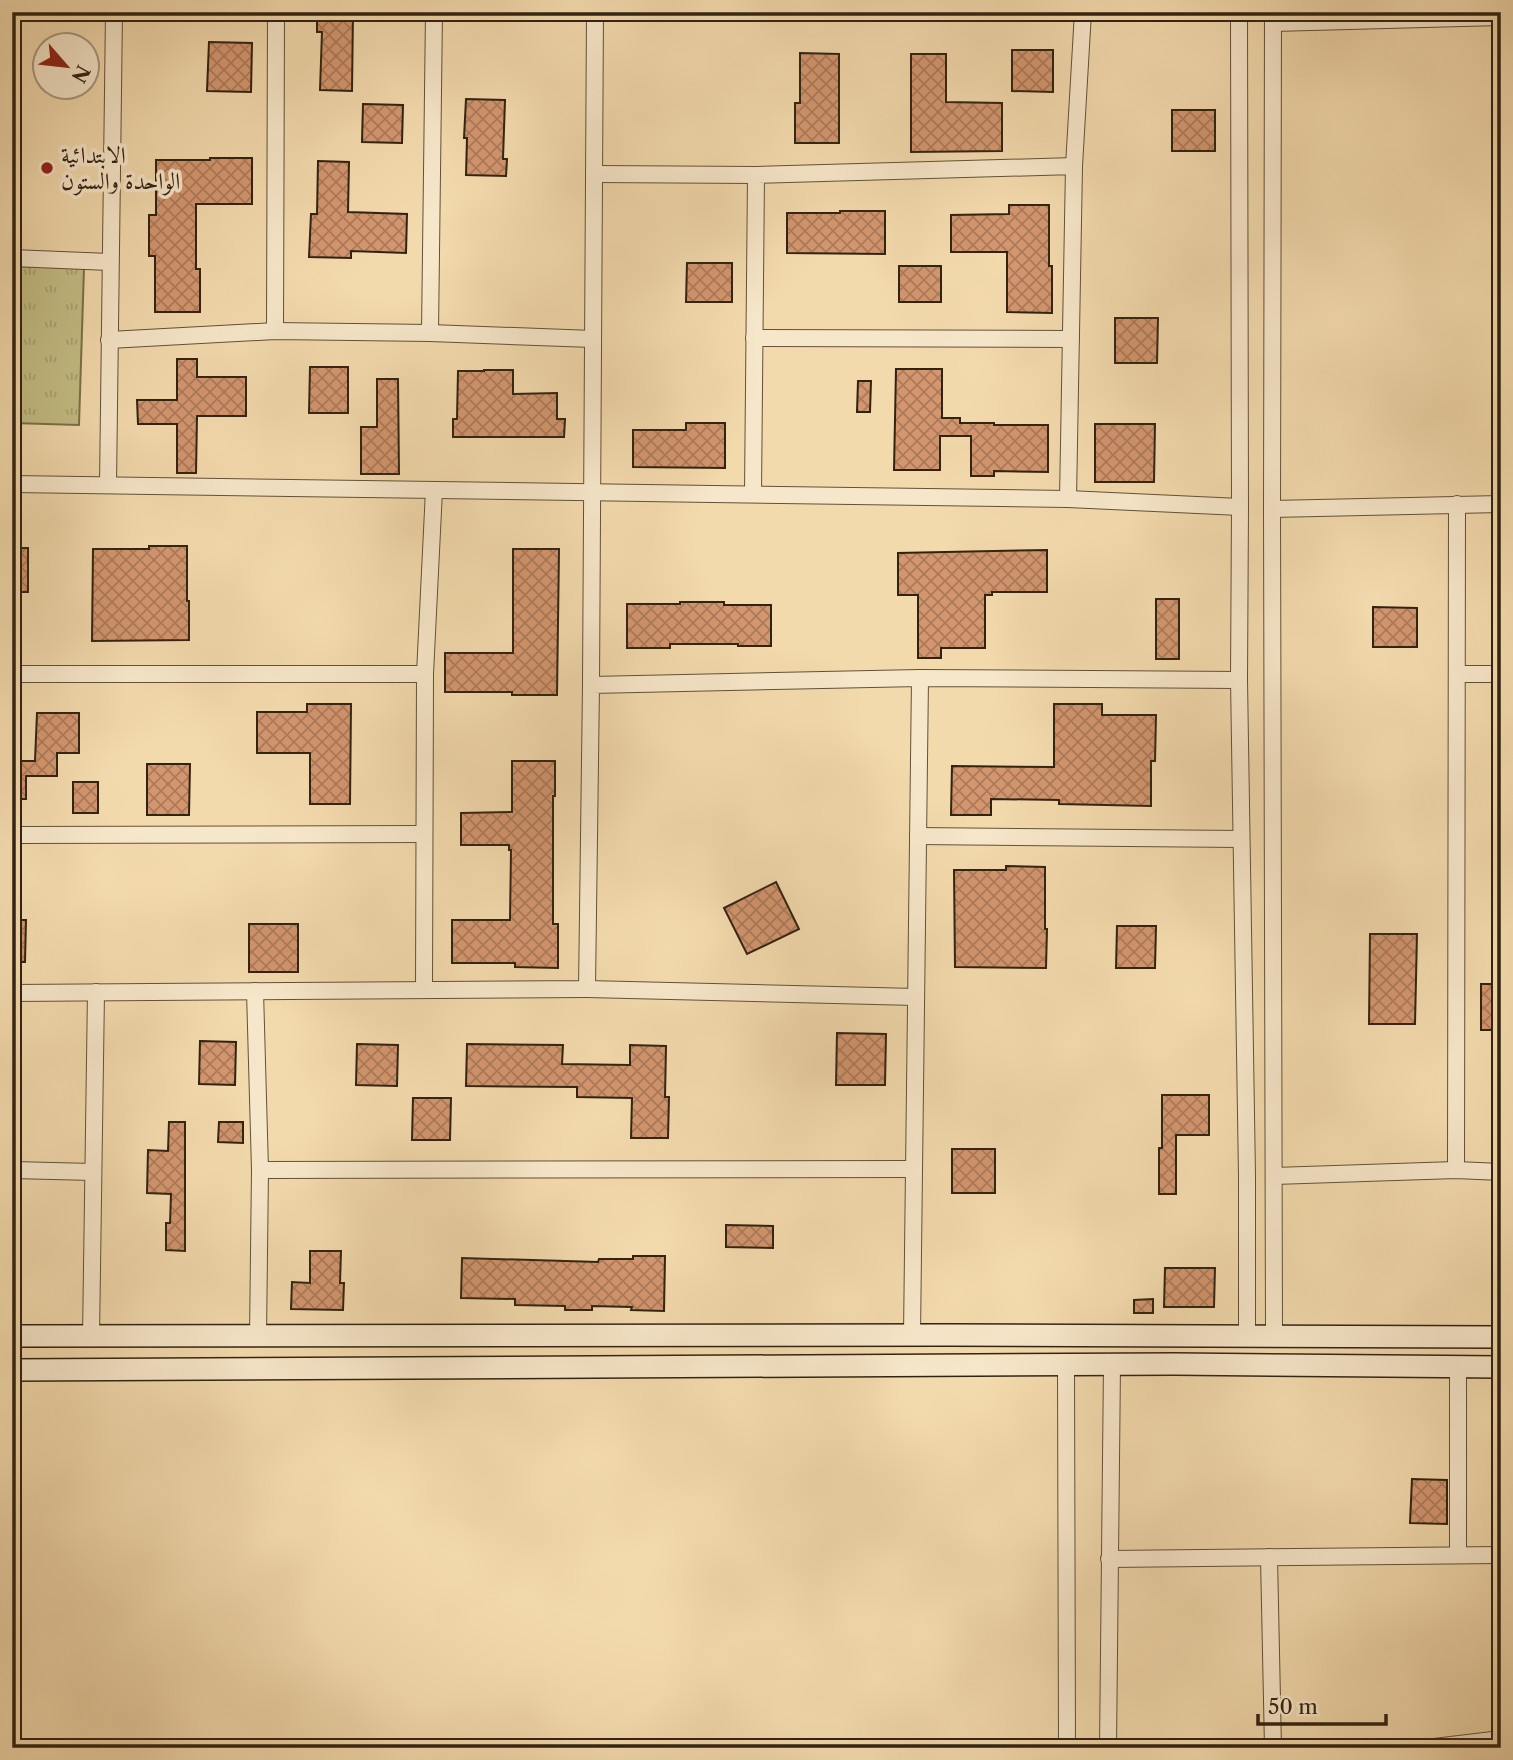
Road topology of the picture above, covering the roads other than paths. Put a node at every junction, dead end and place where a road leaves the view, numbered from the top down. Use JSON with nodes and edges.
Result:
{"nodes":[{"id":1,"x":114,"y":12,"type":"edge"},
{"id":2,"x":276,"y":12,"type":"edge"},
{"id":3,"x":434,"y":12,"type":"edge"},
{"id":4,"x":595,"y":12,"type":"edge"},
{"id":5,"x":1083,"y":12,"type":"edge"},
{"id":6,"x":1239,"y":12,"type":"edge"},
{"id":7,"x":1501,"y":17,"type":"edge"},
{"id":8,"x":1273,"y":18,"type":"edge"},
{"id":9,"x":1074,"y":166,"type":"junction"},
{"id":10,"x":594,"y":174,"type":"junction"},
{"id":11,"x":756,"y":175,"type":"junction"},
{"id":12,"x":12,"y":258,"type":"edge"},
{"id":13,"x":110,"y":262,"type":"junction"},
{"id":14,"x":275,"y":331,"type":"junction"},
{"id":15,"x":430,"y":333,"type":"junction"},
{"id":16,"x":754,"y":338,"type":"junction"},
{"id":17,"x":593,"y":339,"type":"junction"},
{"id":18,"x":1071,"y":339,"type":"junction"},
{"id":19,"x":109,"y":340,"type":"junction"},
{"id":20,"x":12,"y":484,"type":"edge"},
{"id":21,"x":108,"y":485,"type":"junction"},
{"id":22,"x":434,"y":490,"type":"junction"},
{"id":23,"x":592,"y":492,"type":"junction"},
{"id":24,"x":753,"y":494,"type":"junction"},
{"id":25,"x":1068,"y":499,"type":"junction"},
{"id":26,"x":1457,"y":504,"type":"junction"},
{"id":27,"x":1501,"y":504,"type":"edge"},
{"id":28,"x":1240,"y":507,"type":"junction"},
{"id":29,"x":1272,"y":509,"type":"junction"},
{"id":30,"x":12,"y":674,"type":"edge"},
{"id":31,"x":425,"y":674,"type":"junction"},
{"id":32,"x":1457,"y":674,"type":"junction"},
{"id":33,"x":1501,"y":674,"type":"edge"},
{"id":34,"x":920,"y":678,"type":"junction"},
{"id":35,"x":1239,"y":680,"type":"junction"},
{"id":36,"x":592,"y":685,"type":"junction"},
{"id":37,"x":424,"y":834,"type":"junction"},
{"id":38,"x":12,"y":835,"type":"edge"},
{"id":39,"x":918,"y":836,"type":"junction"},
{"id":40,"x":1241,"y":839,"type":"junction"},
{"id":41,"x":587,"y":989,"type":"junction"},
{"id":42,"x":424,"y":990,"type":"junction"},
{"id":43,"x":256,"y":991,"type":"junction"},
{"id":44,"x":96,"y":992,"type":"junction"},
{"id":45,"x":12,"y":993,"type":"edge"},
{"id":46,"x":916,"y":997,"type":"junction"},
{"id":47,"x":914,"y":1169,"type":"junction"},
{"id":48,"x":12,"y":1170,"type":"edge"},
{"id":49,"x":260,"y":1170,"type":"junction"},
{"id":50,"x":1456,"y":1170,"type":"junction"},
{"id":51,"x":93,"y":1172,"type":"junction"},
{"id":52,"x":1501,"y":1172,"type":"edge"},
{"id":53,"x":1274,"y":1176,"type":"junction"},
{"id":54,"x":912,"y":1335,"type":"junction"},
{"id":55,"x":12,"y":1336,"type":"edge"},
{"id":56,"x":1247,"y":1336,"type":"junction"},
{"id":57,"x":1274,"y":1336,"type":"junction"},
{"id":58,"x":91,"y":1337,"type":"junction"},
{"id":59,"x":258,"y":1337,"type":"junction"},
{"id":60,"x":1501,"y":1337,"type":"edge"},
{"id":61,"x":1112,"y":1364,"type":"junction"},
{"id":62,"x":1066,"y":1365,"type":"junction"},
{"id":63,"x":1458,"y":1366,"type":"junction"},
{"id":64,"x":1501,"y":1367,"type":"edge"},
{"id":65,"x":12,"y":1370,"type":"edge"},
{"id":66,"x":1458,"y":1555,"type":"junction"},
{"id":67,"x":1501,"y":1555,"type":"edge"},
{"id":68,"x":1269,"y":1558,"type":"junction"},
{"id":69,"x":1109,"y":1559,"type":"junction"},
{"id":70,"x":1501,"y":1738,"type":"edge"},
{"id":71,"x":1067,"y":1748,"type":"edge"},
{"id":72,"x":1108,"y":1748,"type":"edge"},
{"id":73,"x":1273,"y":1748,"type":"edge"},
{"id":74,"x":1426,"y":1748,"type":"edge"}],
"edges":[{"from":1,"to":13,"type":"street"},
{"from":2,"to":14,"type":"street"},
{"from":3,"to":15,"type":"street"},
{"from":4,"to":10,"type":"street"},
{"from":5,"to":9,"type":"street"},
{"from":6,"to":28,"type":"street"},
{"from":7,"to":8,"type":"street"},
{"from":8,"to":29,"type":"street"},
{"from":9,"to":11,"type":"street"},
{"from":9,"to":18,"type":"street"},
{"from":10,"to":11,"type":"street"},
{"from":10,"to":17,"type":"street"},
{"from":11,"to":16,"type":"street"},
{"from":12,"to":13,"type":"street"},
{"from":13,"to":19,"type":"street"},
{"from":14,"to":15,"type":"street"},
{"from":14,"to":19,"type":"street"},
{"from":15,"to":17,"type":"street"},
{"from":16,"to":18,"type":"street"},
{"from":16,"to":24,"type":"street"},
{"from":17,"to":23,"type":"street"},
{"from":18,"to":25,"type":"street"},
{"from":19,"to":21,"type":"street"},
{"from":20,"to":21,"type":"street"},
{"from":21,"to":22,"type":"street"},
{"from":22,"to":23,"type":"street"},
{"from":22,"to":31,"type":"street"},
{"from":23,"to":24,"type":"street"},
{"from":23,"to":36,"type":"street"},
{"from":24,"to":25,"type":"street"},
{"from":25,"to":28,"type":"street"},
{"from":26,"to":27,"type":"street"},
{"from":26,"to":29,"type":"street"},
{"from":26,"to":32,"type":"street"},
{"from":28,"to":35,"type":"street"},
{"from":29,"to":53,"type":"street"},
{"from":30,"to":31,"type":"street"},
{"from":31,"to":37,"type":"street"},
{"from":32,"to":33,"type":"street"},
{"from":32,"to":50,"type":"street"},
{"from":34,"to":35,"type":"street"},
{"from":34,"to":36,"type":"street"},
{"from":34,"to":39,"type":"street"},
{"from":35,"to":40,"type":"street"},
{"from":36,"to":41,"type":"street"},
{"from":37,"to":38,"type":"street"},
{"from":37,"to":42,"type":"street"},
{"from":39,"to":40,"type":"street"},
{"from":39,"to":46,"type":"street"},
{"from":40,"to":56,"type":"street"},
{"from":41,"to":42,"type":"street"},
{"from":41,"to":46,"type":"street"},
{"from":42,"to":43,"type":"street"},
{"from":43,"to":44,"type":"street"},
{"from":43,"to":49,"type":"street"},
{"from":44,"to":45,"type":"street"},
{"from":44,"to":51,"type":"street"},
{"from":46,"to":47,"type":"street"},
{"from":47,"to":49,"type":"street"},
{"from":47,"to":54,"type":"street"},
{"from":48,"to":51,"type":"street"},
{"from":49,"to":59,"type":"street"},
{"from":50,"to":52,"type":"street"},
{"from":50,"to":53,"type":"street"},
{"from":51,"to":58,"type":"street"},
{"from":53,"to":57,"type":"street"},
{"from":54,"to":56,"type":"street"},
{"from":54,"to":59,"type":"street"},
{"from":55,"to":58,"type":"street"},
{"from":56,"to":57,"type":"street"},
{"from":57,"to":60,"type":"street"},
{"from":58,"to":59,"type":"street"},
{"from":61,"to":62,"type":"street"},
{"from":61,"to":63,"type":"street"},
{"from":61,"to":69,"type":"street"},
{"from":62,"to":65,"type":"street"},
{"from":62,"to":71,"type":"street"},
{"from":63,"to":64,"type":"street"},
{"from":63,"to":66,"type":"street"},
{"from":66,"to":67,"type":"street"},
{"from":66,"to":68,"type":"street"},
{"from":68,"to":69,"type":"street"},
{"from":68,"to":73,"type":"street"},
{"from":69,"to":72,"type":"street"},
{"from":70,"to":74,"type":"street"}]}
